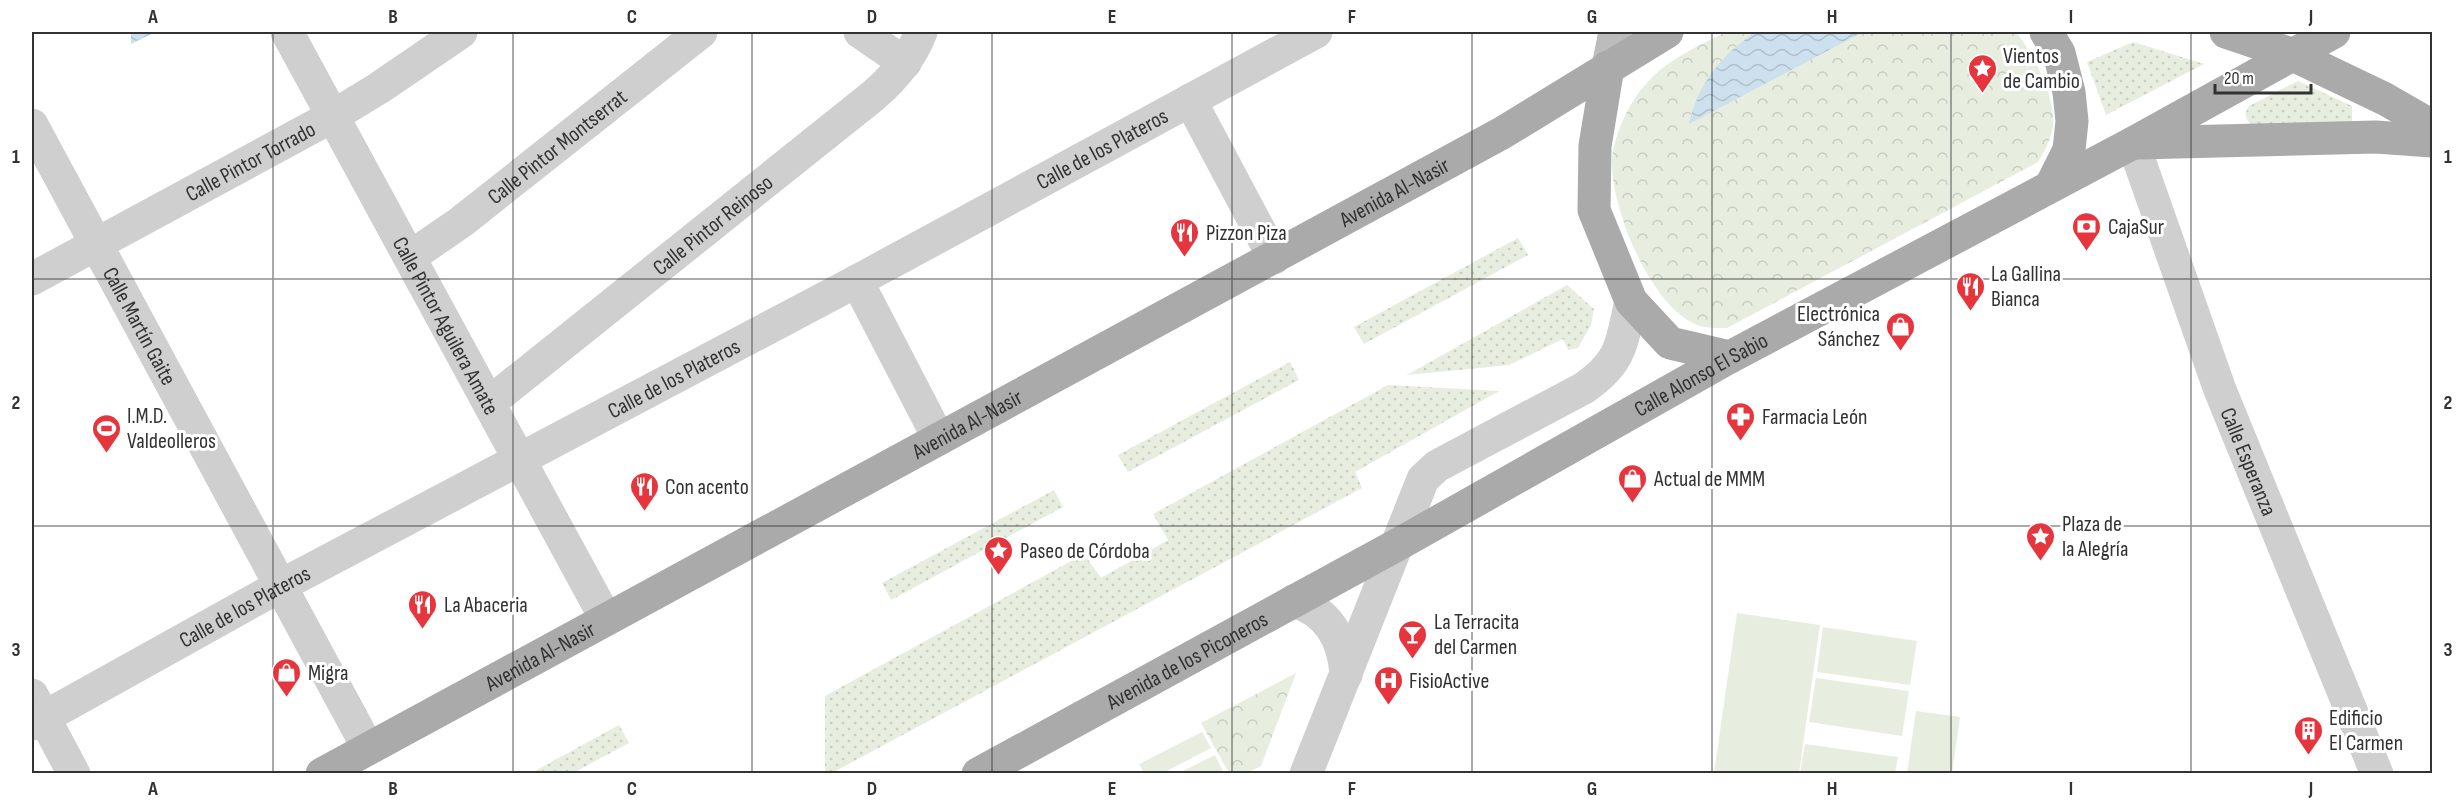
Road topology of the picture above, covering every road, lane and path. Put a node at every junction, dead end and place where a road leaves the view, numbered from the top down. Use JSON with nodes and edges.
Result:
{"nodes":[{"id":1,"x":287,"y":32,"type":"edge"},
{"id":2,"x":461,"y":32,"type":"edge"},
{"id":3,"x":701,"y":32,"type":"edge"},
{"id":4,"x":860,"y":32,"type":"edge"},
{"id":5,"x":921,"y":32,"type":"edge"},
{"id":6,"x":1316,"y":32,"type":"edge"},
{"id":7,"x":1615,"y":32,"type":"edge"},
{"id":8,"x":1667,"y":32,"type":"edge"},
{"id":9,"x":2046,"y":32,"type":"edge"},
{"id":10,"x":2226,"y":32,"type":"edge"},
{"id":11,"x":2334,"y":32,"type":"edge"},
{"id":12,"x":2291,"y":54,"type":"junction"},
{"id":13,"x":905,"y":63,"type":"junction"},
{"id":14,"x":1608,"y":67,"type":"junction"},
{"id":15,"x":1190,"y":100,"type":"junction"},
{"id":16,"x":333,"y":116,"type":"junction"},
{"id":17,"x":32,"y":125,"type":"edge"},
{"id":18,"x":2433,"y":126,"type":"edge"},
{"id":19,"x":2433,"y":141,"type":"edge"},
{"id":20,"x":2133,"y":143,"type":"junction"},
{"id":21,"x":2052,"y":184,"type":"junction"},
{"id":22,"x":96,"y":244,"type":"junction"},
{"id":23,"x":410,"y":257,"type":"junction"},
{"id":24,"x":1274,"y":258,"type":"junction"},
{"id":25,"x":32,"y":279,"type":"edge"},
{"id":26,"x":857,"y":281,"type":"junction"},
{"id":27,"x":1631,"y":302,"type":"junction"},
{"id":28,"x":1730,"y":357,"type":"junction"},
{"id":29,"x":489,"y":403,"type":"junction"},
{"id":30,"x":939,"y":439,"type":"junction"},
{"id":31,"x":520,"y":461,"type":"junction"},
{"id":32,"x":1397,"y":545,"type":"junction"},
{"id":33,"x":280,"y":586,"type":"junction"},
{"id":34,"x":1293,"y":601,"type":"junction"},
{"id":35,"x":606,"y":619,"type":"junction"},
{"id":36,"x":1346,"y":675,"type":"junction"},
{"id":37,"x":36,"y":712,"type":"edge"},
{"id":38,"x":368,"y":748,"type":"junction"},
{"id":39,"x":74,"y":774,"type":"edge"},
{"id":40,"x":322,"y":774,"type":"edge"},
{"id":41,"x":978,"y":774,"type":"edge"},
{"id":42,"x":1306,"y":774,"type":"edge"},
{"id":43,"x":2377,"y":774,"type":"edge"}],
"edges":[{"from":1,"to":16,"type":"street","name":"Calle Pintor Aguilera Amate"},
{"from":2,"to":16,"type":"street","name":"Calle Pintor Torrado"},
{"from":3,"to":23,"type":"street","name":"Calle Pintor Montserrat"},
{"from":4,"to":13,"type":"street"},
{"from":5,"to":13,"type":"street","name":"Calle Pintor Reinoso"},
{"from":6,"to":15,"type":"street","name":"Calle de los Plateros"},
{"from":7,"to":14,"type":"main road"},
{"from":8,"to":14,"type":"main road","name":"Avenida Al-Nasir"},
{"from":9,"to":21,"type":"main road"},
{"from":10,"to":12,"type":"main road"},
{"from":11,"to":12,"type":"main road","name":"Calle Alonso El Sabio"},
{"from":12,"to":18,"type":"main road"},
{"from":12,"to":20,"type":"main road","name":"Calle Alonso El Sabio"},
{"from":13,"to":29,"type":"street","name":"Calle Pintor Reinoso"},
{"from":14,"to":24,"type":"main road","name":"Avenida Al-Nasir"},
{"from":14,"to":27,"type":"main road"},
{"from":15,"to":24,"type":"street"},
{"from":15,"to":26,"type":"street","name":"Calle de los Plateros"},
{"from":16,"to":22,"type":"street","name":"Calle Pintor Torrado"},
{"from":16,"to":23,"type":"street","name":"Calle Pintor Aguilera Amate"},
{"from":17,"to":22,"type":"street","name":"Calle Martín Gaite"},
{"from":19,"to":20,"type":"main road"},
{"from":20,"to":21,"type":"main road","name":"Calle Alonso El Sabio"},
{"from":20,"to":43,"type":"street","name":"Calle Esperanza"},
{"from":21,"to":28,"type":"main road","name":"Calle Alonso El Sabio"},
{"from":22,"to":25,"type":"street","name":"Calle Pintor Torrado"},
{"from":22,"to":33,"type":"street","name":"Calle Martín Gaite"},
{"from":23,"to":29,"type":"street","name":"Calle Pintor Aguilera Amate"},
{"from":24,"to":30,"type":"main road","name":"Avenida Al-Nasir"},
{"from":26,"to":30,"type":"street"},
{"from":26,"to":31,"type":"street","name":"Calle de los Plateros"},
{"from":27,"to":28,"type":"main road"},
{"from":27,"to":32,"type":"street"},
{"from":28,"to":32,"type":"main road","name":"Calle Alonso El Sabio"},
{"from":29,"to":31,"type":"street","name":"Calle Pintor Aguilera Amate"},
{"from":30,"to":35,"type":"main road","name":"Avenida Al-Nasir"},
{"from":31,"to":33,"type":"street","name":"Calle de los Plateros"},
{"from":31,"to":35,"type":"street","name":"Calle Pintor Aguilera Amate"},
{"from":32,"to":34,"type":"main road","name":"Avenida de los Piconeros"},
{"from":32,"to":36,"type":"street"},
{"from":33,"to":37,"type":"street","name":"Calle de los Plateros"},
{"from":33,"to":38,"type":"street","name":"Calle Martín Gaite"},
{"from":34,"to":36,"type":"street"},
{"from":34,"to":41,"type":"main road","name":"Avenida de los Piconeros"},
{"from":35,"to":38,"type":"main road","name":"Avenida Al-Nasir"},
{"from":36,"to":42,"type":"street"},
{"from":37,"to":39,"type":"street"},
{"from":38,"to":40,"type":"main road","name":"Avenida Al-Nasir"}]}
